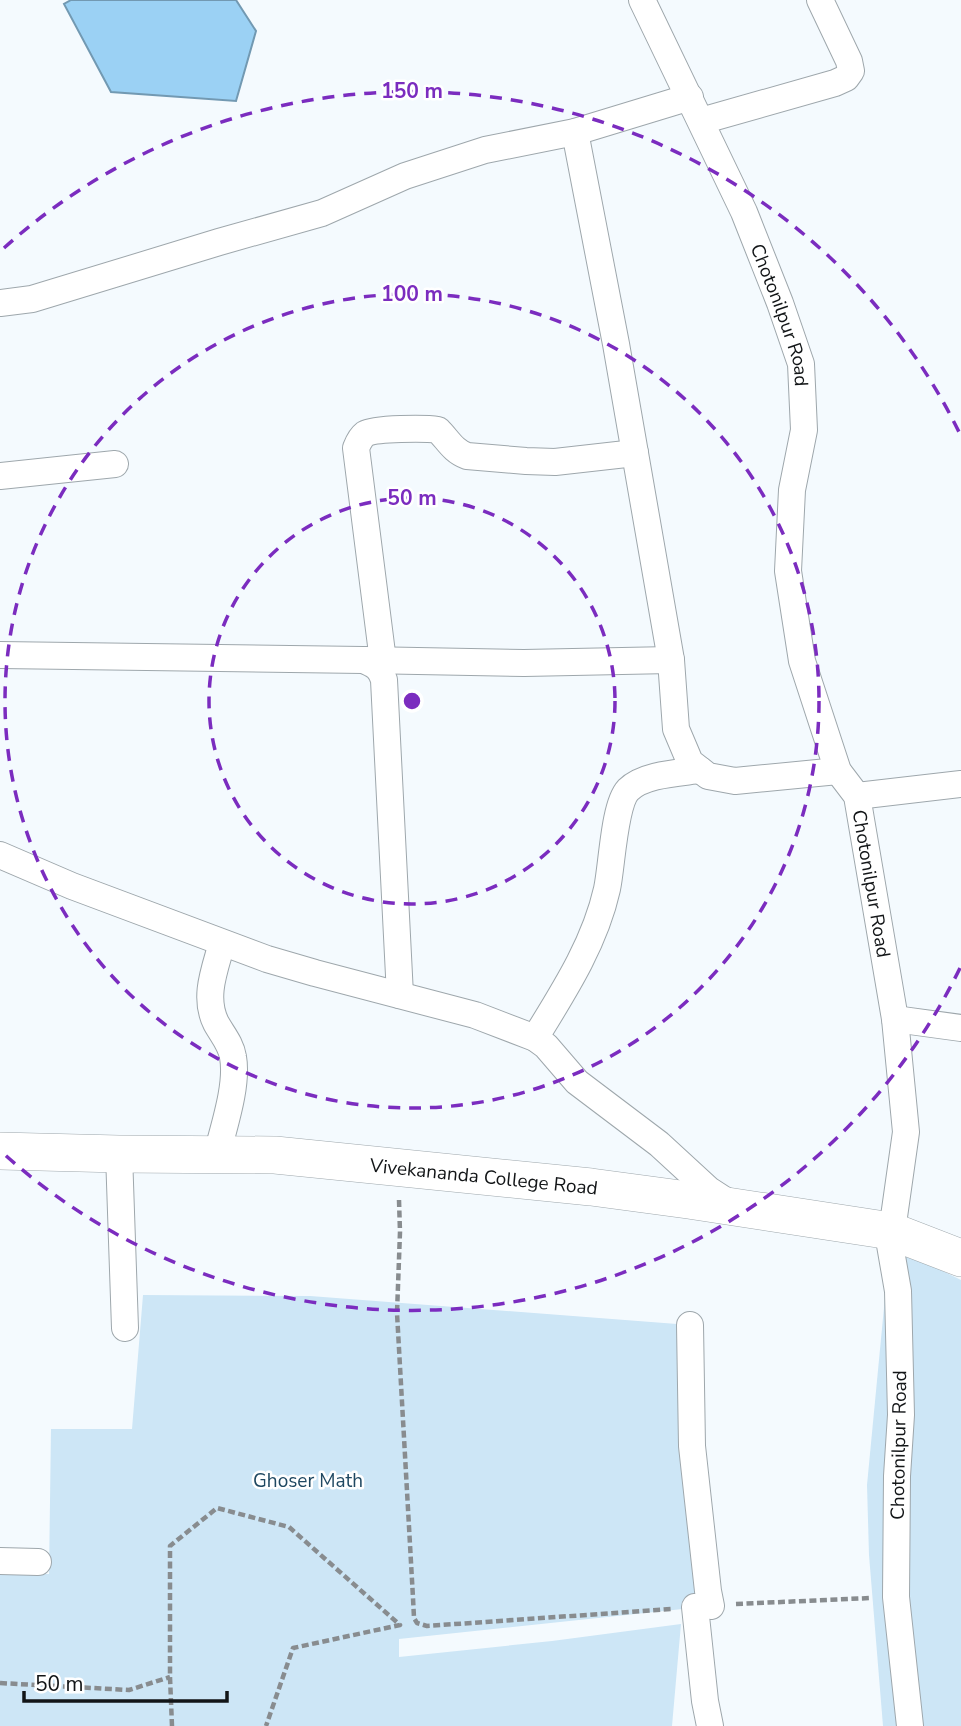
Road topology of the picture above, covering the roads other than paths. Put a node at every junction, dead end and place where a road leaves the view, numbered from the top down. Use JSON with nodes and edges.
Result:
{"nodes":[{"id":1,"x":642,"y":0,"type":"edge"},
{"id":2,"x":820,"y":0,"type":"edge"},
{"id":3,"x":695,"y":109,"type":"junction"},
{"id":4,"x":575,"y":132,"type":"junction"},
{"id":5,"x":0,"y":303,"type":"edge"},
{"id":6,"x":635,"y":453,"type":"junction"},
{"id":7,"x":116,"y":464,"type":"dead end"},
{"id":8,"x":0,"y":476,"type":"edge"},
{"id":9,"x":0,"y":654,"type":"edge"},
{"id":10,"x":671,"y":660,"type":"junction"},
{"id":11,"x":373,"y":661,"type":"junction"},
{"id":12,"x":699,"y":770,"type":"junction"},
{"id":13,"x":838,"y":771,"type":"junction"},
{"id":14,"x":961,"y":784,"type":"edge"},
{"id":15,"x":857,"y":796,"type":"junction"},
{"id":16,"x":0,"y":855,"type":"edge"},
{"id":17,"x":222,"y":943,"type":"junction"},
{"id":18,"x":400,"y":995,"type":"junction"},
{"id":19,"x":895,"y":1019,"type":"junction"},
{"id":20,"x":961,"y":1028,"type":"edge"},
{"id":21,"x":536,"y":1038,"type":"junction"},
{"id":22,"x":0,"y":1151,"type":"edge"},
{"id":23,"x":119,"y":1154,"type":"junction"},
{"id":24,"x":217,"y":1154,"type":"junction"},
{"id":25,"x":740,"y":1209,"type":"junction"},
{"id":26,"x":891,"y":1231,"type":"junction"},
{"id":27,"x":961,"y":1258,"type":"edge"},
{"id":28,"x":690,"y":1325,"type":"dead end"},
{"id":29,"x":125,"y":1328,"type":"dead end"},
{"id":30,"x":0,"y":1561,"type":"edge"},
{"id":31,"x":38,"y":1562,"type":"dead end"},
{"id":32,"x":710,"y":1726,"type":"edge"},
{"id":33,"x":910,"y":1726,"type":"edge"}],
"edges":[{"from":1,"to":3,"type":"street","name":"Chotonilpur Road"},
{"from":2,"to":3,"type":"street"},
{"from":3,"to":4,"type":"street"},
{"from":3,"to":13,"type":"street","name":"Chotonilpur Road"},
{"from":4,"to":5,"type":"street"},
{"from":4,"to":6,"type":"street"},
{"from":6,"to":10,"type":"street"},
{"from":6,"to":11,"type":"street"},
{"from":7,"to":8,"type":"street"},
{"from":9,"to":11,"type":"street"},
{"from":10,"to":11,"type":"street"},
{"from":10,"to":12,"type":"street"},
{"from":11,"to":18,"type":"street"},
{"from":12,"to":13,"type":"street"},
{"from":12,"to":21,"type":"street"},
{"from":13,"to":15,"type":"street","name":"Chotonilpur Road"},
{"from":14,"to":15,"type":"street"},
{"from":15,"to":19,"type":"street","name":"Chotonilpur Road"},
{"from":16,"to":17,"type":"street"},
{"from":17,"to":18,"type":"street"},
{"from":17,"to":24,"type":"street"},
{"from":18,"to":21,"type":"street"},
{"from":19,"to":20,"type":"street"},
{"from":19,"to":26,"type":"street","name":"Chotonilpur Road"},
{"from":21,"to":25,"type":"street"},
{"from":22,"to":23,"type":"street","name":"Vivekananda College Road"},
{"from":23,"to":24,"type":"street","name":"Vivekananda College Road"},
{"from":23,"to":29,"type":"street"},
{"from":24,"to":25,"type":"street","name":"Vivekananda College Road"},
{"from":25,"to":26,"type":"street","name":"Vivekananda College Road"},
{"from":26,"to":27,"type":"street","name":"Vivekananda College Road"},
{"from":26,"to":33,"type":"street","name":"Chotonilpur Road"},
{"from":28,"to":32,"type":"street"},
{"from":30,"to":31,"type":"street"}]}
